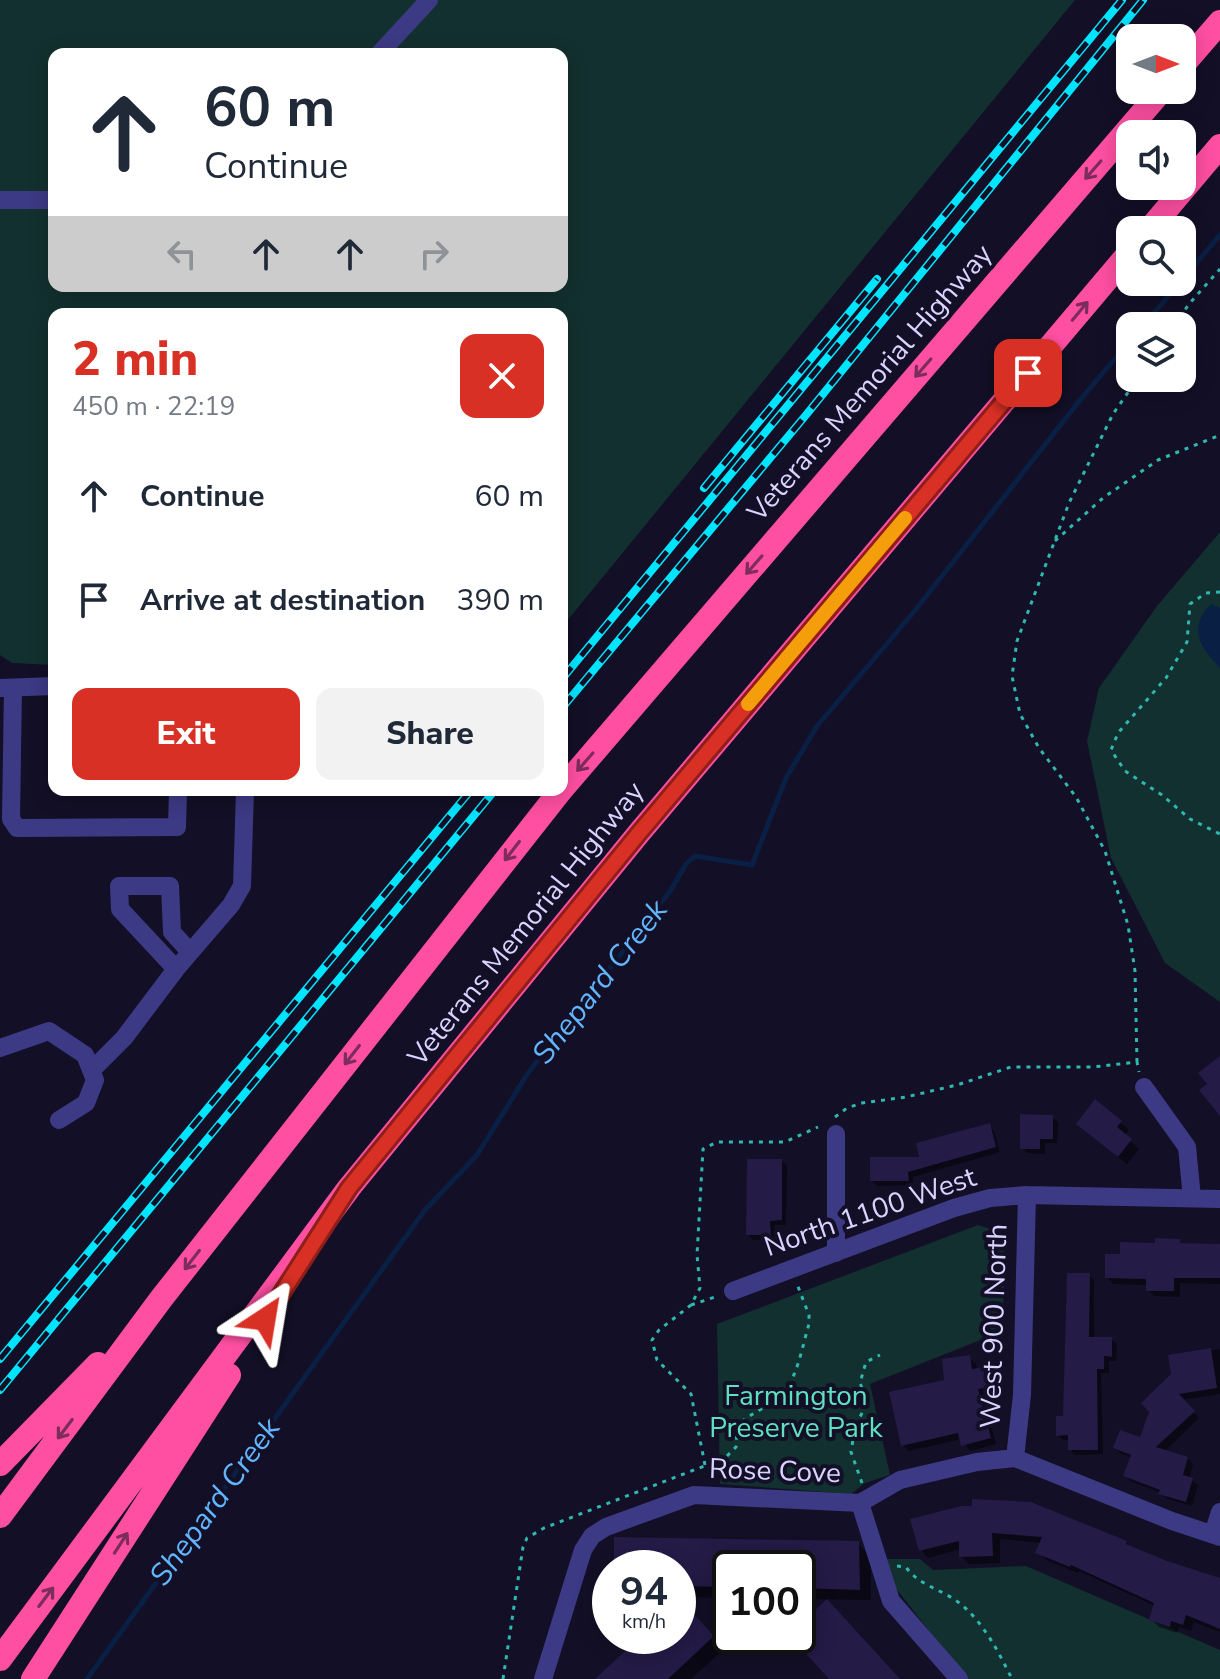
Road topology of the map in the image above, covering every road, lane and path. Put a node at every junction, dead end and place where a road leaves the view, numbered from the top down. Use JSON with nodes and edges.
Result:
{"nodes":[{"id":1,"x":429,"y":0,"type":"edge"},
{"id":2,"x":1220,"y":22,"type":"edge"},
{"id":3,"x":385,"y":48,"type":"edge"},
{"id":4,"x":1196,"y":50,"type":"edge"},
{"id":5,"x":1150,"y":104,"type":"edge"},
{"id":6,"x":1220,"y":146,"type":"edge"},
{"id":7,"x":0,"y":200,"type":"edge"},
{"id":8,"x":48,"y":200,"type":"edge"},
{"id":9,"x":1161,"y":216,"type":"edge"},
{"id":10,"x":1116,"y":269,"type":"edge"},
{"id":11,"x":1220,"y":269,"type":"edge"},
{"id":12,"x":1184,"y":312,"type":"edge"},
{"id":13,"x":1128,"y":392,"type":"edge"},
{"id":14,"x":1220,"y":435,"type":"edge"},
{"id":15,"x":1052,"y":543,"type":"junction"},
{"id":16,"x":1220,"y":592,"type":"edge"},
{"id":17,"x":48,"y":686,"type":"edge"},
{"id":18,"x":6,"y":688,"type":"edge"},
{"id":19,"x":568,"y":781,"type":"edge"},
{"id":20,"x":178,"y":796,"type":"edge"},
{"id":21,"x":245,"y":796,"type":"edge"},
{"id":22,"x":556,"y":796,"type":"edge"},
{"id":23,"x":1220,"y":834,"type":"edge"},
{"id":24,"x":190,"y":952,"type":"junction"},
{"id":25,"x":176,"y":969,"type":"junction"},
{"id":26,"x":0,"y":1048,"type":"edge"},
{"id":27,"x":1137,"y":1062,"type":"dead end"},
{"id":28,"x":92,"y":1070,"type":"junction"},
{"id":29,"x":1144,"y":1087,"type":"dead end"},
{"id":30,"x":59,"y":1120,"type":"dead end"},
{"id":31,"x":836,"y":1134,"type":"dead end"},
{"id":32,"x":349,"y":1188,"type":"junction"},
{"id":33,"x":1027,"y":1195,"type":"junction"},
{"id":34,"x":1192,"y":1198,"type":"junction"},
{"id":35,"x":1220,"y":1199,"type":"edge"},
{"id":36,"x":836,"y":1253,"type":"junction"},
{"id":37,"x":791,"y":1270,"type":"junction"},
{"id":38,"x":733,"y":1291,"type":"joint"},
{"id":39,"x":161,"y":1299,"type":"junction"},
{"id":40,"x":691,"y":1305,"type":"dead end"},
{"id":41,"x":880,"y":1355,"type":"dead end"},
{"id":42,"x":738,"y":1441,"type":"dead end"},
{"id":43,"x":1015,"y":1458,"type":"junction"},
{"id":44,"x":0,"y":1464,"type":"edge"},
{"id":45,"x":860,"y":1503,"type":"junction"},
{"id":46,"x":1220,"y":1512,"type":"edge"},
{"id":47,"x":0,"y":1516,"type":"edge"},
{"id":48,"x":1216,"y":1535,"type":"edge"},
{"id":49,"x":882,"y":1572,"type":"junction"},
{"id":50,"x":0,"y":1659,"type":"edge"},
{"id":51,"x":33,"y":1679,"type":"edge"},
{"id":52,"x":543,"y":1679,"type":"edge"},
{"id":53,"x":959,"y":1679,"type":"edge"},
{"id":54,"x":1012,"y":1679,"type":"edge"}],
"edges":[{"from":1,"to":3,"type":"street"},
{"from":2,"to":4,"type":"highway"},
{"from":5,"to":19,"type":"highway","name":"Veterans Memorial Highway","one_way":true},
{"from":6,"to":9,"type":"highway"},
{"from":7,"to":8,"type":"street"},
{"from":32,"to":10,"type":"highway","name":"Veterans Memorial Highway","one_way":true},
{"from":11,"to":12,"type":"path"},
{"from":13,"to":15,"type":"path"},
{"from":14,"to":15,"type":"path"},
{"from":15,"to":27,"type":"path"},
{"from":16,"to":23,"type":"path"},
{"from":17,"to":18,"type":"street"},
{"from":18,"to":20,"type":"street"},
{"from":21,"to":24,"type":"street"},
{"from":22,"to":39,"type":"highway","name":"Veterans Memorial Highway","one_way":true},
{"from":24,"to":25,"type":"street"},
{"from":24,"to":25,"type":"street"},
{"from":25,"to":28,"type":"street"},
{"from":26,"to":28,"type":"street"},
{"from":28,"to":30,"type":"street"},
{"from":29,"to":34,"type":"street"},
{"from":31,"to":36,"type":"street"},
{"from":50,"to":32,"type":"highway","name":"Veterans Memorial Highway","one_way":true},
{"from":51,"to":32,"type":"highway","one_way":true},
{"from":33,"to":34,"type":"street","name":"North 1100 West"},
{"from":33,"to":36,"type":"street","name":"North 1100 West"},
{"from":33,"to":43,"type":"street","name":"West 900 North"},
{"from":34,"to":35,"type":"street","name":"North 1100 West"},
{"from":36,"to":37,"type":"street","name":"North 1100 West"},
{"from":37,"to":38,"type":"street","name":"North 1100 West"},
{"from":37,"to":42,"type":"path"},
{"from":38,"to":40,"type":"path"},
{"from":39,"to":44,"type":"highway"},
{"from":39,"to":47,"type":"highway","name":"Veterans Memorial Highway","one_way":true},
{"from":41,"to":45,"type":"path"},
{"from":43,"to":45,"type":"street"},
{"from":43,"to":48,"type":"street"},
{"from":45,"to":49,"type":"street","name":"Rose Cove"},
{"from":45,"to":52,"type":"street","name":"Rose Cove"},
{"from":46,"to":48,"type":"street"},
{"from":49,"to":53,"type":"street","name":"Rose Cove"},
{"from":49,"to":54,"type":"path"}]}
